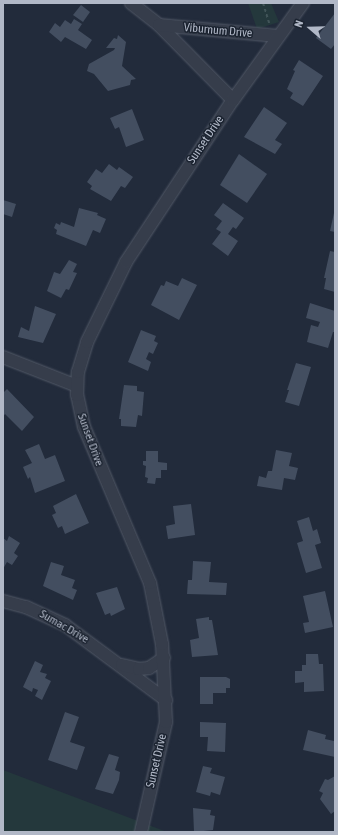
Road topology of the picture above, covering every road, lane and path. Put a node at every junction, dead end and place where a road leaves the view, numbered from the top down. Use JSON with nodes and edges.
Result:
{"nodes":[{"id":1,"x":131,"y":3,"type":"edge"},
{"id":2,"x":263,"y":3,"type":"edge"},
{"id":3,"x":303,"y":3,"type":"edge"},
{"id":4,"x":159,"y":25,"type":"junction"},
{"id":5,"x":275,"y":35,"type":"junction"},
{"id":6,"x":233,"y":100,"type":"junction"},
{"id":7,"x":3,"y":357,"type":"edge"},
{"id":8,"x":77,"y":386,"type":"junction"},
{"id":9,"x":3,"y":601,"type":"edge"},
{"id":10,"x":164,"y":658,"type":"junction"},
{"id":11,"x":120,"y":664,"type":"junction"},
{"id":12,"x":166,"y":700,"type":"junction"},
{"id":13,"x":141,"y":832,"type":"edge"}],
"edges":[{"from":1,"to":4,"type":"street","name":"Viburnum Drive"},
{"from":2,"to":5,"type":"path"},
{"from":3,"to":5,"type":"street","name":"Sunset Drive"},
{"from":4,"to":5,"type":"street","name":"Viburnum Drive"},
{"from":4,"to":6,"type":"street","name":"Viburnum Drive"},
{"from":5,"to":6,"type":"street","name":"Sunset Drive"},
{"from":6,"to":8,"type":"street","name":"Sunset Drive"},
{"from":7,"to":8,"type":"street"},
{"from":8,"to":10,"type":"street","name":"Sunset Drive"},
{"from":9,"to":11,"type":"street","name":"Sumac Drive"},
{"from":10,"to":11,"type":"street","name":"Sumac Drive"},
{"from":10,"to":12,"type":"street","name":"Sunset Drive"},
{"from":11,"to":12,"type":"street","name":"Sumac Drive"},
{"from":12,"to":13,"type":"street","name":"Sunset Drive"}]}
